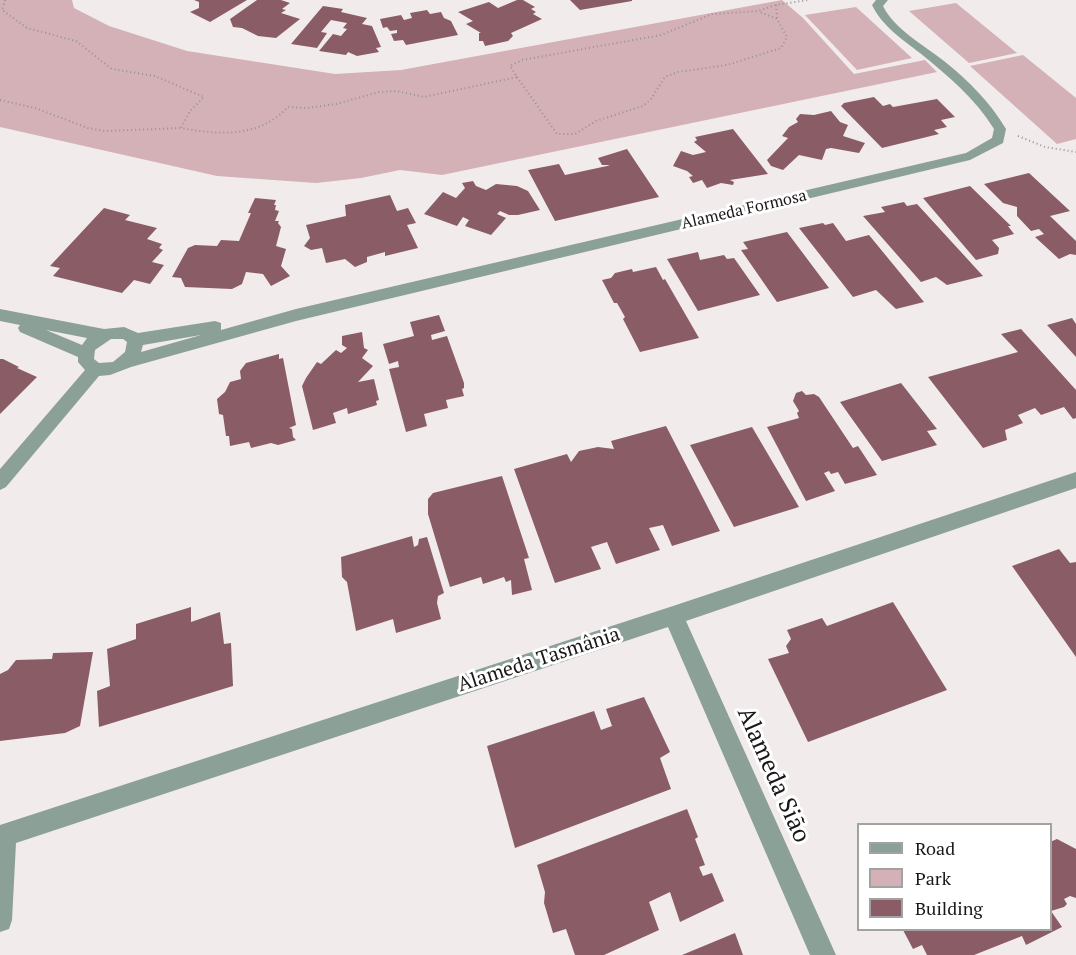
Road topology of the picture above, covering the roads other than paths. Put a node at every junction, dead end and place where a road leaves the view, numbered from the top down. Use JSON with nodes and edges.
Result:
{"nodes":[{"id":1,"x":883,"y":0,"type":"edge"},
{"id":2,"x":296,"y":315,"type":"junction"},
{"id":3,"x":0,"y":316,"type":"edge"},
{"id":4,"x":103,"y":335,"type":"junction"},
{"id":5,"x":135,"y":340,"type":"junction"},
{"id":6,"x":85,"y":353,"type":"junction"},
{"id":7,"x":126,"y":362,"type":"junction"},
{"id":8,"x":95,"y":369,"type":"junction"},
{"id":9,"x":1076,"y":480,"type":"edge"},
{"id":10,"x":0,"y":482,"type":"edge"},
{"id":11,"x":673,"y":616,"type":"junction"},
{"id":12,"x":2,"y":837,"type":"edge"},
{"id":13,"x":0,"y":920,"type":"edge"},
{"id":14,"x":823,"y":955,"type":"edge"}],
"edges":[{"from":1,"to":2,"type":"street","name":"Alameda Formosa"},
{"from":2,"to":5,"type":"street","name":"Alameda Formosa"},
{"from":2,"to":7,"type":"street","name":"Alameda Formosa"},
{"from":3,"to":4,"type":"street","name":"Alameda Formosa"},
{"from":3,"to":6,"type":"street"},
{"from":4,"to":5,"type":"street","name":"Alameda Formosa"},
{"from":4,"to":6,"type":"street"},
{"from":5,"to":7,"type":"street"},
{"from":6,"to":8,"type":"street"},
{"from":7,"to":8,"type":"street","name":"Alameda Formosa"},
{"from":8,"to":10,"type":"street"},
{"from":9,"to":11,"type":"street","name":"Alameda Tasmânia"},
{"from":11,"to":12,"type":"street","name":"Alameda Tasmânia"},
{"from":11,"to":14,"type":"street","name":"Alameda Sião"},
{"from":12,"to":13,"type":"street"}]}
